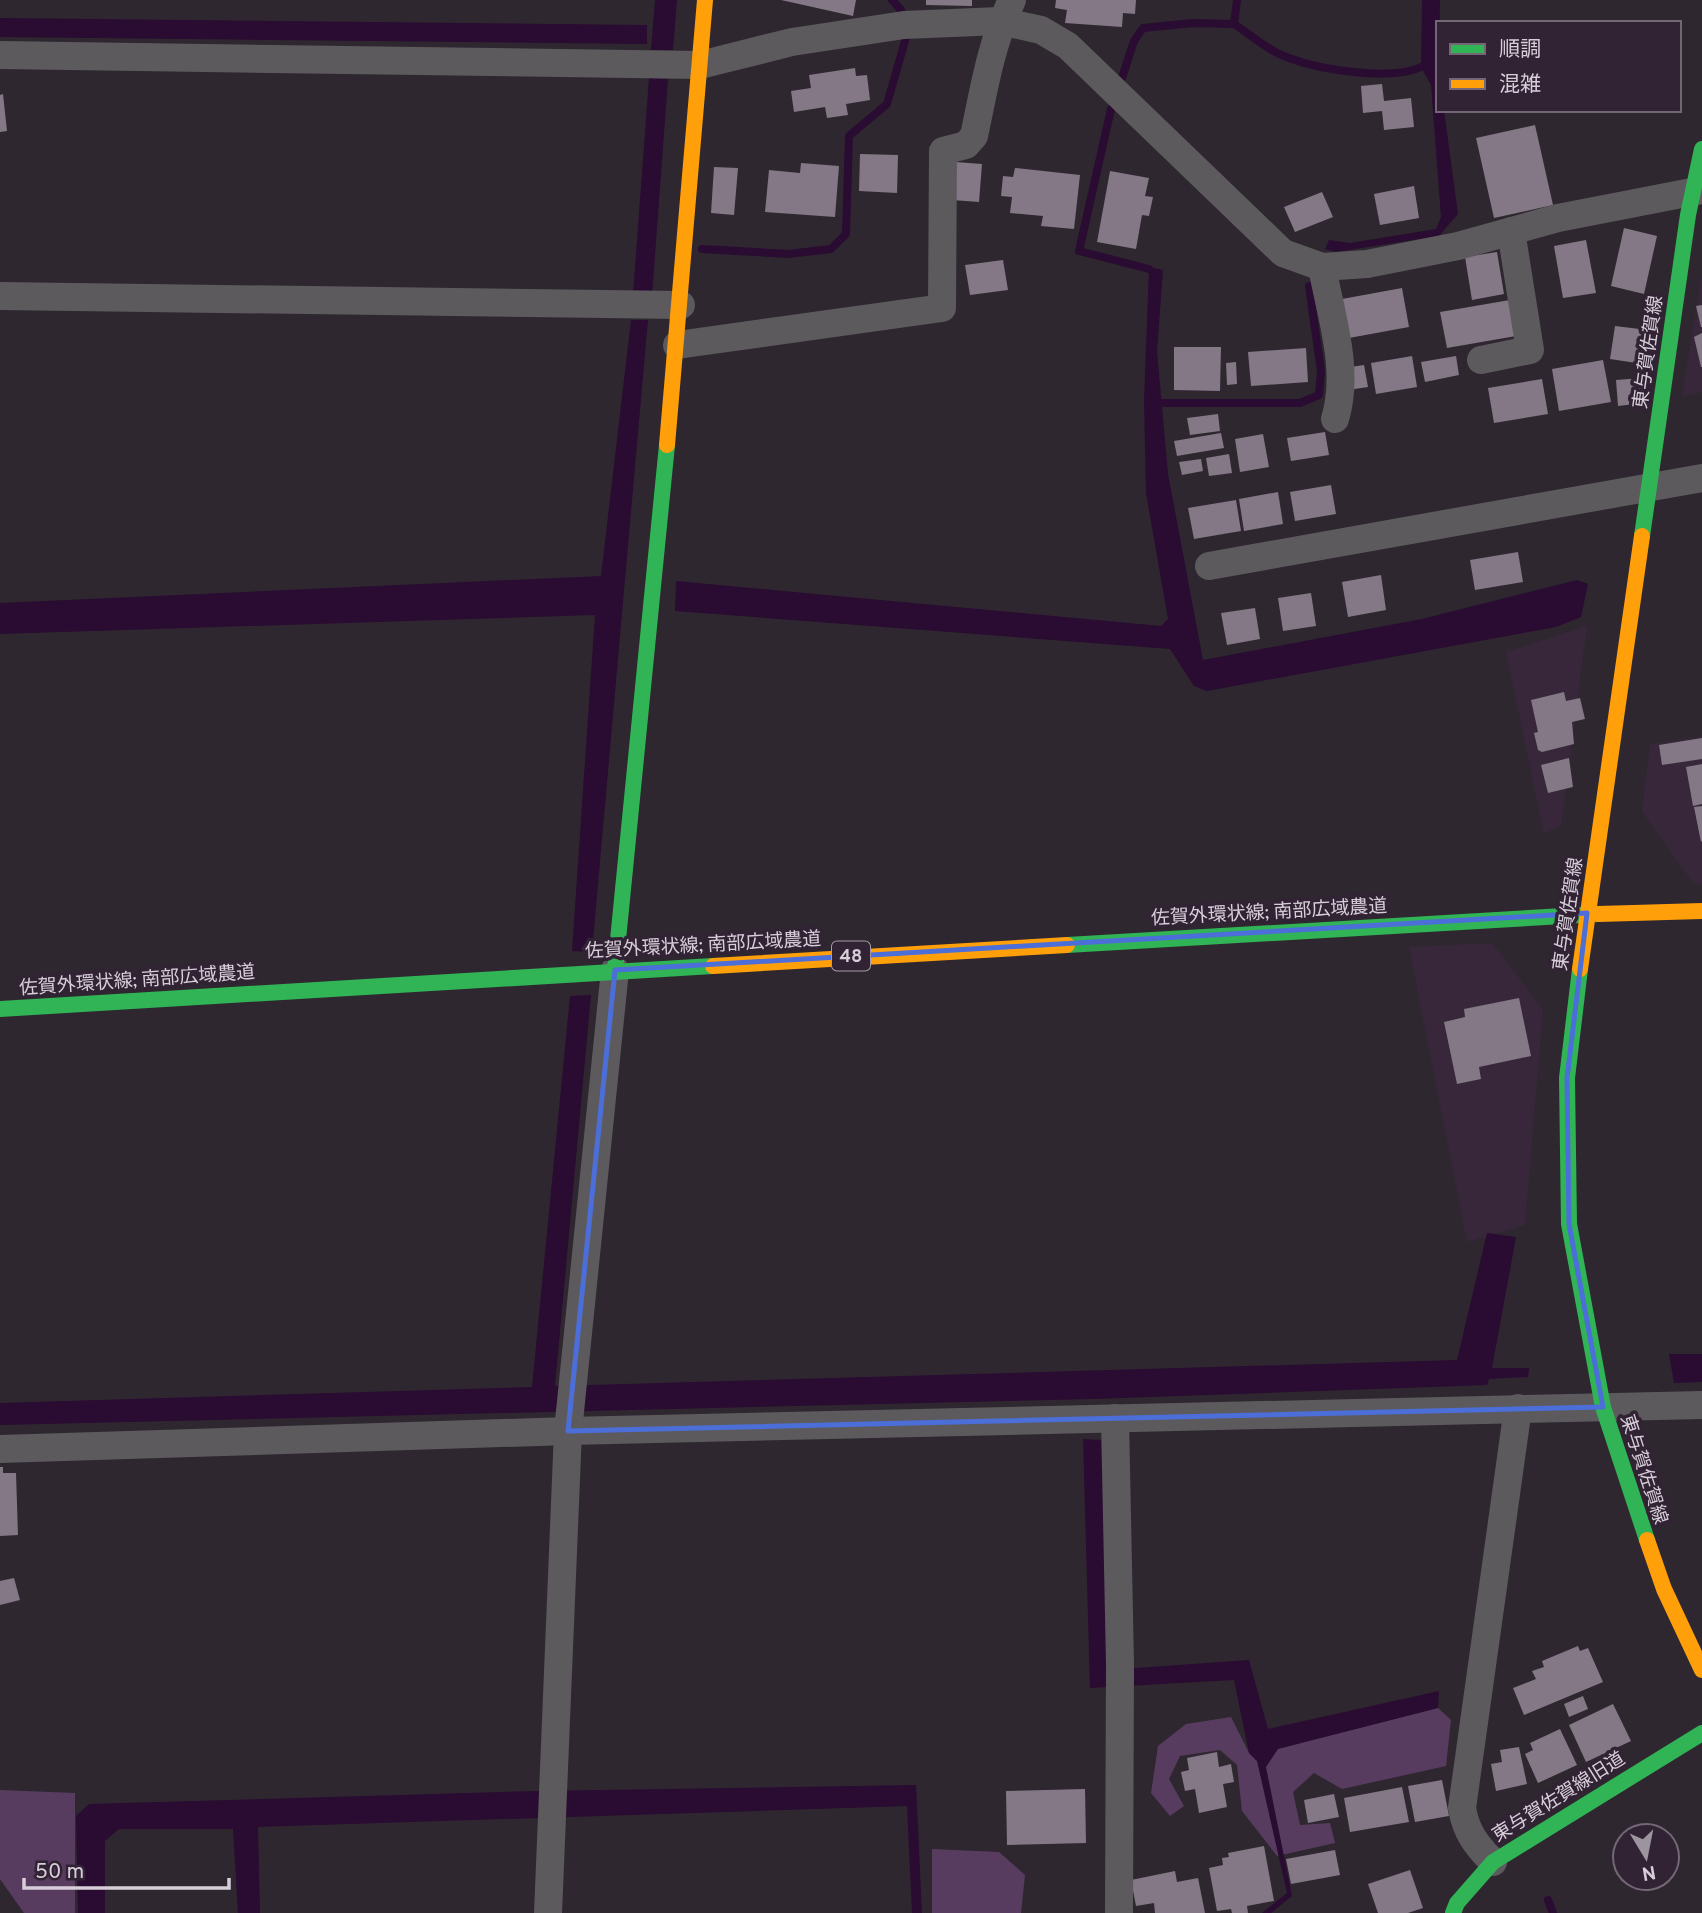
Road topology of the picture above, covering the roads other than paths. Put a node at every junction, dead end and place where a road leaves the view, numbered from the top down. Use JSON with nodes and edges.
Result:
{"nodes":[{"id":1,"x":705,"y":0,"type":"edge"},
{"id":2,"x":1006,"y":11,"type":"edge"},
{"id":3,"x":0,"y":55,"type":"edge"},
{"id":4,"x":699,"y":65,"type":"junction"},
{"id":5,"x":1702,"y":149,"type":"edge"},
{"id":6,"x":1697,"y":191,"type":"edge"},
{"id":7,"x":1511,"y":231,"type":"junction"},
{"id":8,"x":1322,"y":267,"type":"junction"},
{"id":9,"x":0,"y":296,"type":"edge"},
{"id":10,"x":681,"y":305,"type":"junction"},
{"id":11,"x":677,"y":345,"type":"junction"},
{"id":12,"x":1481,"y":360,"type":"dead end"},
{"id":13,"x":1335,"y":419,"type":"dead end"},
{"id":14,"x":1702,"y":478,"type":"edge"},
{"id":15,"x":1648,"y":487,"type":"junction"},
{"id":16,"x":1209,"y":566,"type":"dead end"},
{"id":17,"x":1702,"y":911,"type":"edge"},
{"id":18,"x":1587,"y":913,"type":"junction"},
{"id":19,"x":615,"y":970,"type":"junction"},
{"id":20,"x":0,"y":1009,"type":"edge"},
{"id":21,"x":1702,"y":1405,"type":"edge"},
{"id":22,"x":1603,"y":1407,"type":"junction"},
{"id":23,"x":1518,"y":1408,"type":"junction"},
{"id":24,"x":1115,"y":1418,"type":"junction"},
{"id":25,"x":568,"y":1424,"type":"junction"},
{"id":26,"x":0,"y":1449,"type":"edge"},
{"id":27,"x":1702,"y":1670,"type":"edge"},
{"id":28,"x":1702,"y":1733,"type":"edge"},
{"id":29,"x":1493,"y":1862,"type":"junction"},
{"id":30,"x":548,"y":1913,"type":"edge"},
{"id":31,"x":1119,"y":1913,"type":"edge"},
{"id":32,"x":1453,"y":1913,"type":"edge"}],
"edges":[{"from":1,"to":4,"type":"main road"},
{"from":2,"to":4,"type":"street"},
{"from":2,"to":8,"type":"street"},
{"from":2,"to":11,"type":"street"},
{"from":3,"to":4,"type":"street"},
{"from":4,"to":10,"type":"main road"},
{"from":5,"to":6,"type":"main road","name":"東与賀佐賀線"},
{"from":6,"to":7,"type":"street"},
{"from":6,"to":15,"type":"main road","name":"東与賀佐賀線"},
{"from":7,"to":8,"type":"street"},
{"from":7,"to":12,"type":"street"},
{"from":8,"to":13,"type":"street"},
{"from":9,"to":10,"type":"street"},
{"from":10,"to":11,"type":"main road"},
{"from":11,"to":19,"type":"main road"},
{"from":14,"to":15,"type":"street"},
{"from":15,"to":16,"type":"street"},
{"from":15,"to":18,"type":"main road","name":"東与賀佐賀線"},
{"from":17,"to":18,"type":"main road","name":"佐賀外環状線; 南部広域農道","number":"48"},
{"from":18,"to":19,"type":"main road","name":"佐賀外環状線; 南部広域農道","number":"48"},
{"from":18,"to":22,"type":"main road","name":"東与賀佐賀線"},
{"from":19,"to":20,"type":"main road","name":"佐賀外環状線; 南部広域農道","number":"48"},
{"from":19,"to":25,"type":"street"},
{"from":21,"to":22,"type":"street"},
{"from":22,"to":23,"type":"street"},
{"from":22,"to":27,"type":"main road","name":"東与賀佐賀線"},
{"from":23,"to":24,"type":"street"},
{"from":23,"to":29,"type":"street"},
{"from":24,"to":25,"type":"street"},
{"from":24,"to":31,"type":"street"},
{"from":25,"to":26,"type":"street"},
{"from":25,"to":30,"type":"street"},
{"from":28,"to":29,"type":"main road","name":"東与賀佐賀線旧道"},
{"from":29,"to":32,"type":"main road","name":"東与賀佐賀線旧道"}]}
